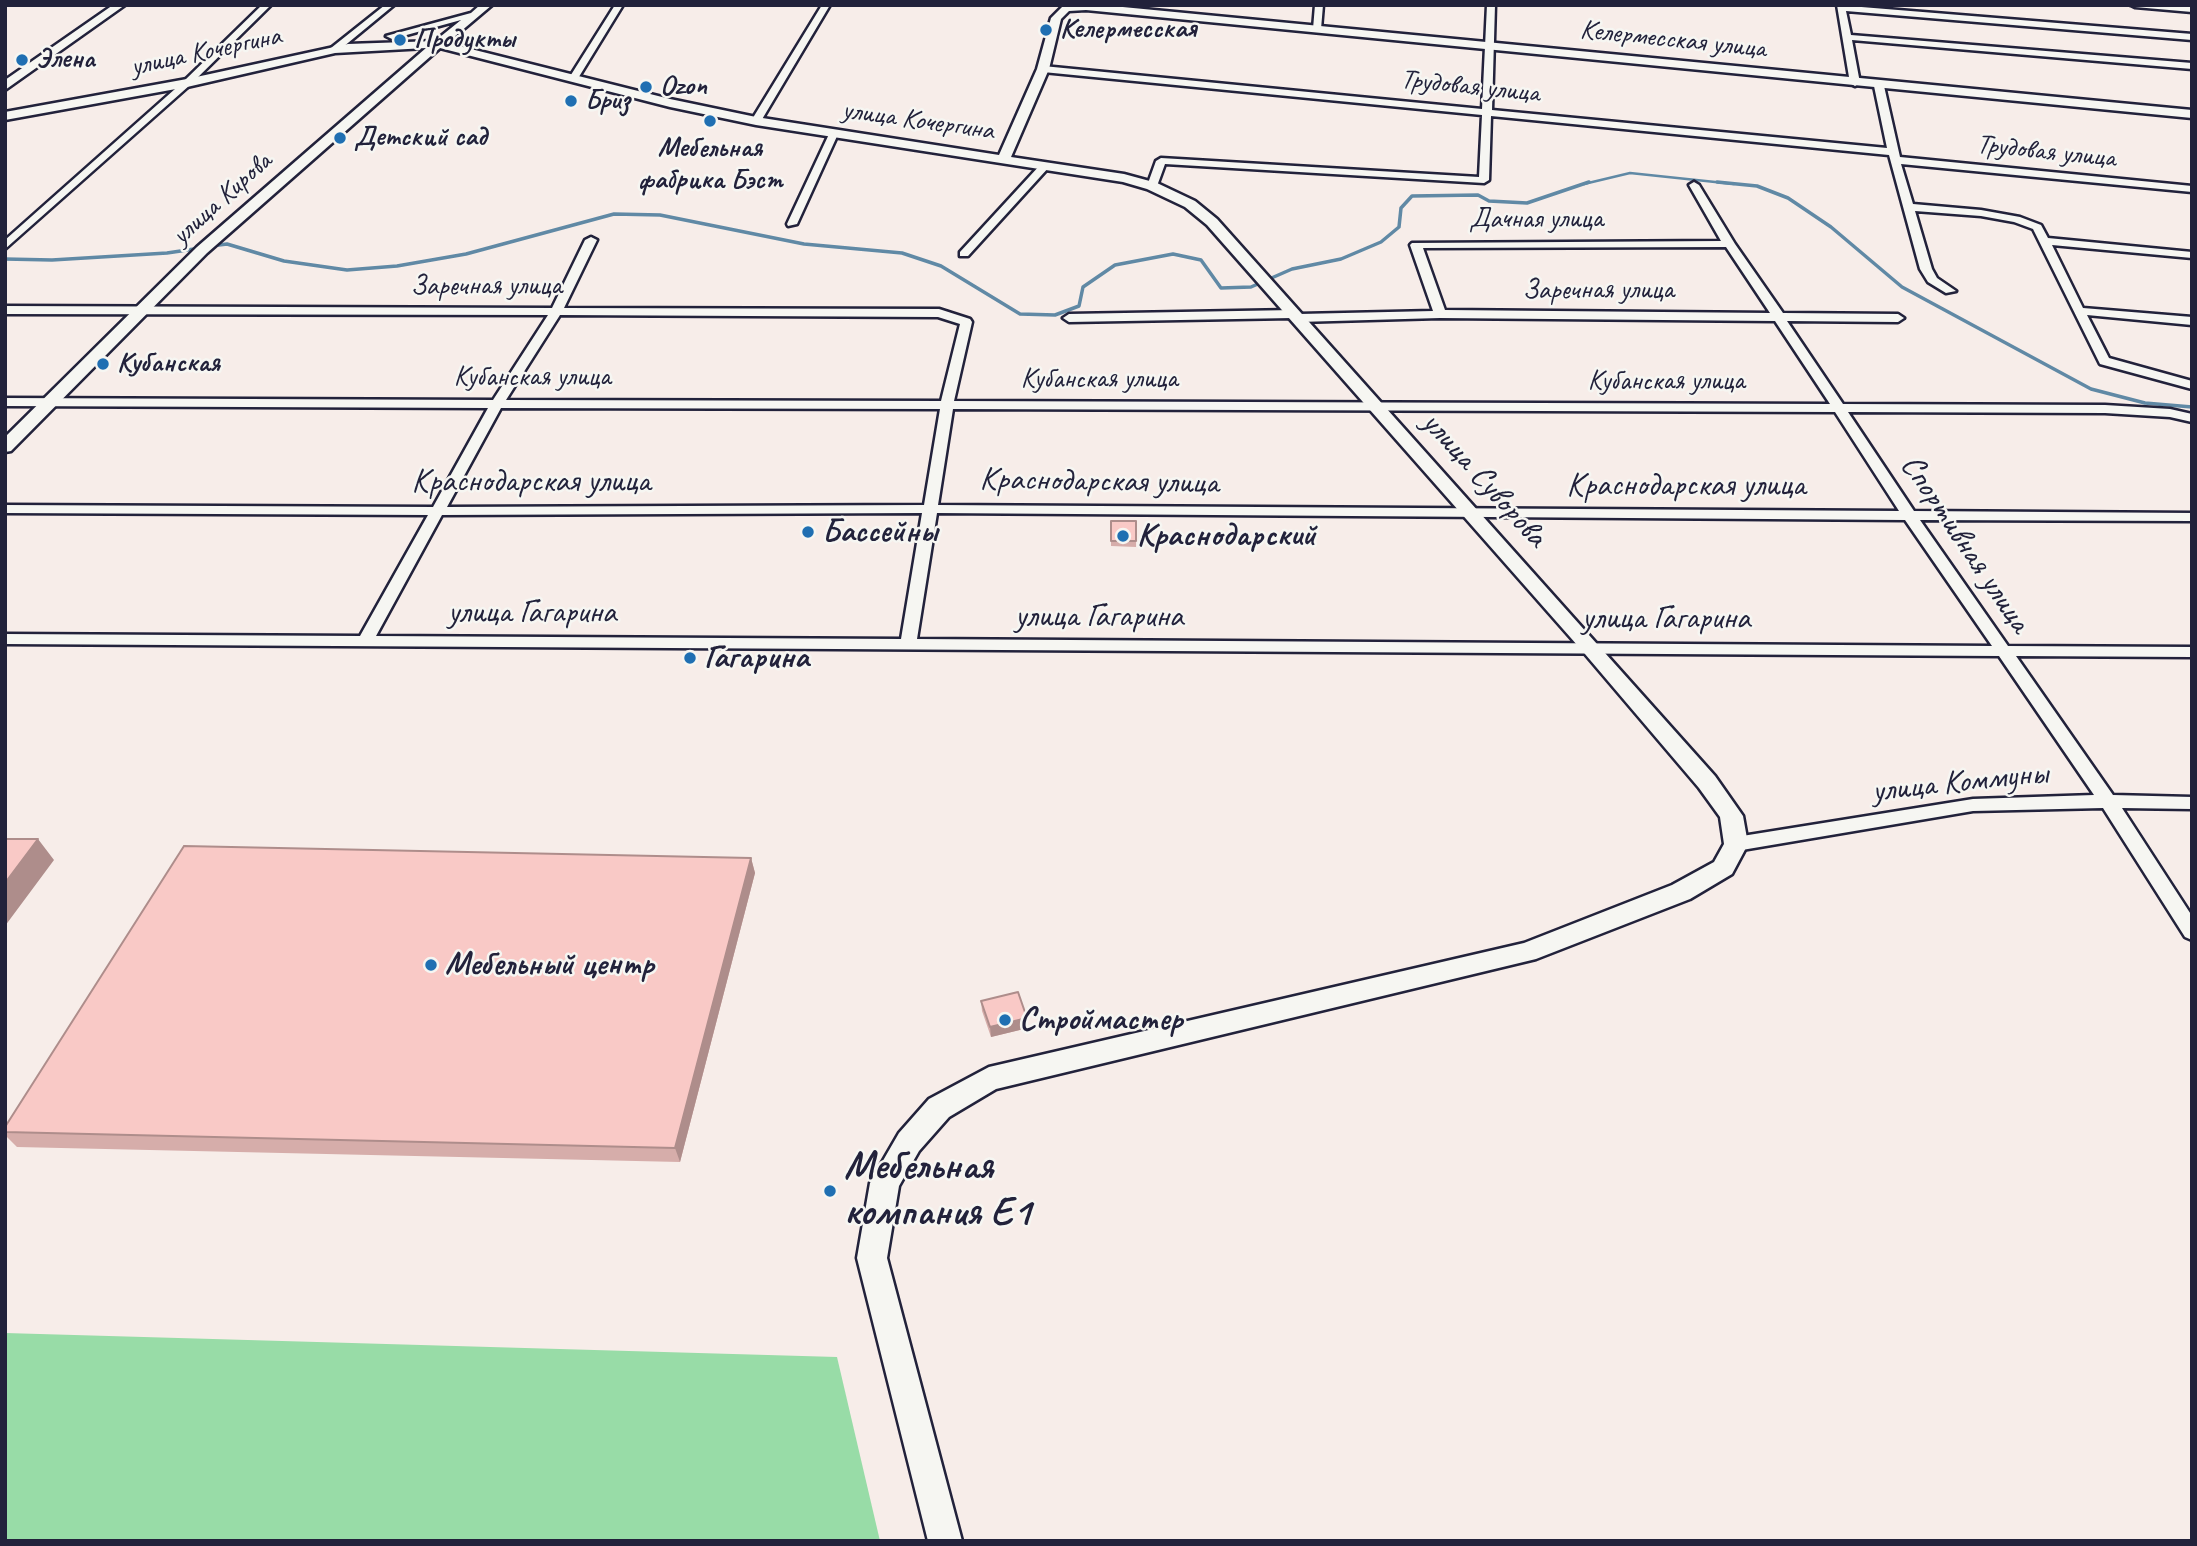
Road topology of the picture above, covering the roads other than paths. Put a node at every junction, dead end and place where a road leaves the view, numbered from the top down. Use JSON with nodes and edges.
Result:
{"nodes":[{"id":1,"x":120,"y":5,"type":"edge"},
{"id":2,"x":267,"y":5,"type":"edge"},
{"id":3,"x":390,"y":5,"type":"edge"},
{"id":4,"x":619,"y":5,"type":"edge"},
{"id":5,"x":826,"y":5,"type":"edge"},
{"id":6,"x":1319,"y":5,"type":"edge"},
{"id":7,"x":1491,"y":5,"type":"edge"},
{"id":8,"x":2135,"y":5,"type":"edge"},
{"id":9,"x":1841,"y":6,"type":"edge"},
{"id":10,"x":1065,"y":7,"type":"edge"},
{"id":11,"x":483,"y":8,"type":"edge"},
{"id":12,"x":2192,"y":10,"type":"edge"},
{"id":13,"x":1317,"y":29,"type":"junction"},
{"id":14,"x":1846,"y":37,"type":"junction"},
{"id":15,"x":2192,"y":37,"type":"edge"},
{"id":16,"x":438,"y":44,"type":"junction"},
{"id":17,"x":1487,"y":46,"type":"junction"},
{"id":18,"x":334,"y":50,"type":"junction"},
{"id":19,"x":2192,"y":66,"type":"edge"},
{"id":20,"x":1043,"y":69,"type":"junction"},
{"id":21,"x":574,"y":78,"type":"junction"},
{"id":22,"x":187,"y":83,"type":"junction"},
{"id":23,"x":1856,"y":83,"type":"junction"},
{"id":24,"x":5,"y":86,"type":"edge"},
{"id":25,"x":1879,"y":86,"type":"junction"},
{"id":26,"x":1487,"y":111,"type":"junction"},
{"id":27,"x":2192,"y":114,"type":"edge"},
{"id":28,"x":5,"y":116,"type":"edge"},
{"id":29,"x":756,"y":121,"type":"junction"},
{"id":30,"x":832,"y":134,"type":"junction"},
{"id":31,"x":1895,"y":156,"type":"junction"},
{"id":32,"x":1003,"y":159,"type":"junction"},
{"id":33,"x":1045,"y":166,"type":"junction"},
{"id":34,"x":1694,"y":185,"type":"dead end"},
{"id":35,"x":1153,"y":186,"type":"junction"},
{"id":36,"x":2192,"y":189,"type":"edge"},
{"id":37,"x":1907,"y":207,"type":"junction"},
{"id":38,"x":792,"y":224,"type":"dead end"},
{"id":39,"x":591,"y":240,"type":"dead end"},
{"id":40,"x":2045,"y":242,"type":"junction"},
{"id":41,"x":1729,"y":244,"type":"junction"},
{"id":42,"x":208,"y":245,"type":"joint"},
{"id":43,"x":5,"y":246,"type":"edge"},
{"id":44,"x":964,"y":254,"type":"dead end"},
{"id":45,"x":2192,"y":255,"type":"edge"},
{"id":46,"x":1254,"y":269,"type":"joint"},
{"id":47,"x":1275,"y":291,"type":"joint"},
{"id":48,"x":1950,"y":291,"type":"dead end"},
{"id":49,"x":5,"y":310,"type":"edge"},
{"id":50,"x":142,"y":310,"type":"junction"},
{"id":51,"x":2077,"y":311,"type":"junction"},
{"id":52,"x":556,"y":312,"type":"junction"},
{"id":53,"x":1440,"y":314,"type":"junction"},
{"id":54,"x":1296,"y":316,"type":"junction"},
{"id":55,"x":1779,"y":317,"type":"junction"},
{"id":56,"x":1069,"y":318,"type":"dead end"},
{"id":57,"x":1898,"y":318,"type":"dead end"},
{"id":58,"x":2192,"y":321,"type":"edge"},
{"id":59,"x":2192,"y":385,"type":"edge"},
{"id":60,"x":5,"y":402,"type":"edge"},
{"id":61,"x":51,"y":402,"type":"junction"},
{"id":62,"x":498,"y":402,"type":"junction"},
{"id":63,"x":947,"y":404,"type":"junction"},
{"id":64,"x":1376,"y":405,"type":"junction"},
{"id":65,"x":1839,"y":407,"type":"junction"},
{"id":66,"x":2192,"y":418,"type":"edge"},
{"id":67,"x":5,"y":447,"type":"edge"},
{"id":68,"x":5,"y":509,"type":"edge"},
{"id":69,"x":930,"y":509,"type":"junction"},
{"id":70,"x":438,"y":511,"type":"junction"},
{"id":71,"x":1908,"y":513,"type":"junction"},
{"id":72,"x":1471,"y":514,"type":"junction"},
{"id":73,"x":2192,"y":517,"type":"edge"},
{"id":74,"x":5,"y":639,"type":"edge"},
{"id":75,"x":365,"y":641,"type":"junction"},
{"id":76,"x":908,"y":646,"type":"junction"},
{"id":77,"x":1592,"y":649,"type":"junction"},
{"id":78,"x":2000,"y":649,"type":"junction"},
{"id":79,"x":2192,"y":652,"type":"edge"},
{"id":80,"x":2108,"y":801,"type":"junction"},
{"id":81,"x":2192,"y":803,"type":"edge"},
{"id":82,"x":1736,"y":844,"type":"junction"},
{"id":83,"x":2192,"y":932,"type":"edge"},
{"id":84,"x":945,"y":1541,"type":"edge"}],
"edges":[{"from":1,"to":24,"type":"street"},
{"from":2,"to":22,"type":"street"},
{"from":3,"to":18,"type":"street"},
{"from":4,"to":21,"type":"street"},
{"from":5,"to":29,"type":"street"},
{"from":6,"to":13,"type":"street"},
{"from":7,"to":17,"type":"street"},
{"from":8,"to":12,"type":"street"},
{"from":9,"to":14,"type":"street"},
{"from":9,"to":15,"type":"street"},
{"from":10,"to":13,"type":"street","name":"Келермесская улица"},
{"from":10,"to":20,"type":"street"},
{"from":11,"to":16,"type":"street","name":"улица Кирова"},
{"from":11,"to":18,"type":"street","name":"улица Кочергина"},
{"from":13,"to":17,"type":"street","name":"Келермесская улица"},
{"from":14,"to":19,"type":"street"},
{"from":14,"to":23,"type":"street"},
{"from":16,"to":18,"type":"street","name":"улица Кочергина"},
{"from":16,"to":21,"type":"street","name":"улица Кочергина"},
{"from":16,"to":42,"type":"street","name":"улица Кирова"},
{"from":17,"to":23,"type":"street","name":"Келермесская улица"},
{"from":17,"to":26,"type":"street"},
{"from":18,"to":22,"type":"street","name":"улица Кочергина"},
{"from":20,"to":26,"type":"street","name":"Трудовая улица"},
{"from":20,"to":32,"type":"street"},
{"from":21,"to":29,"type":"street","name":"улица Кочергина"},
{"from":22,"to":28,"type":"street","name":"улица Кочергина"},
{"from":22,"to":43,"type":"street"},
{"from":23,"to":25,"type":"street","name":"Келермесская улица"},
{"from":25,"to":27,"type":"street","name":"Келермесская улица"},
{"from":25,"to":31,"type":"street"},
{"from":26,"to":31,"type":"street","name":"Трудовая улица"},
{"from":26,"to":35,"type":"street"},
{"from":29,"to":30,"type":"street","name":"улица Кочергина"},
{"from":30,"to":32,"type":"street","name":"улица Кочергина"},
{"from":30,"to":38,"type":"street"},
{"from":31,"to":36,"type":"street","name":"Трудовая улица"},
{"from":31,"to":37,"type":"street"},
{"from":32,"to":33,"type":"street","name":"улица Кочергина"},
{"from":33,"to":35,"type":"street","name":"улица Кочергина"},
{"from":33,"to":44,"type":"street"},
{"from":34,"to":41,"type":"street","name":"Спортивная улица"},
{"from":35,"to":46,"type":"street","name":"улица Суворова"},
{"from":37,"to":40,"type":"street"},
{"from":37,"to":48,"type":"street"},
{"from":39,"to":52,"type":"street"},
{"from":40,"to":45,"type":"street"},
{"from":40,"to":51,"type":"street"},
{"from":41,"to":53,"type":"street","name":"Дачная улица"},
{"from":41,"to":55,"type":"street","name":"Спортивная улица"},
{"from":42,"to":50,"type":"street","name":"улица Кирова"},
{"from":46,"to":47,"type":"street","name":"улица Суворова"},
{"from":47,"to":54,"type":"street","name":"улица Суворова"},
{"from":49,"to":50,"type":"street","name":"Заречная улица"},
{"from":50,"to":52,"type":"street","name":"Заречная улица"},
{"from":50,"to":61,"type":"street","name":"улица Кирова"},
{"from":51,"to":58,"type":"street"},
{"from":51,"to":59,"type":"street"},
{"from":52,"to":62,"type":"street"},
{"from":52,"to":63,"type":"street","name":"Заречная улица"},
{"from":53,"to":54,"type":"street","name":"Заречная улица"},
{"from":53,"to":55,"type":"street","name":"Заречная улица"},
{"from":54,"to":56,"type":"street","name":"Заречная улица"},
{"from":54,"to":64,"type":"street","name":"улица Суворова"},
{"from":55,"to":57,"type":"street","name":"Заречная улица"},
{"from":55,"to":65,"type":"street","name":"Спортивная улица"},
{"from":60,"to":61,"type":"street","name":"Кубанская улица"},
{"from":61,"to":62,"type":"street","name":"Кубанская улица"},
{"from":61,"to":67,"type":"street","name":"улица Кирова"},
{"from":62,"to":63,"type":"street","name":"Кубанская улица"},
{"from":62,"to":70,"type":"street"},
{"from":63,"to":64,"type":"street","name":"Кубанская улица"},
{"from":63,"to":69,"type":"street"},
{"from":64,"to":65,"type":"street","name":"Кубанская улица"},
{"from":64,"to":72,"type":"street","name":"улица Суворова"},
{"from":65,"to":66,"type":"street","name":"Кубанская улица"},
{"from":65,"to":71,"type":"street","name":"Спортивная улица"},
{"from":68,"to":70,"type":"street","name":"Краснодарская улица"},
{"from":69,"to":70,"type":"street","name":"Краснодарская улица"},
{"from":69,"to":72,"type":"street","name":"Краснодарская улица"},
{"from":69,"to":76,"type":"street"},
{"from":70,"to":75,"type":"street"},
{"from":71,"to":72,"type":"street","name":"Краснодарская улица"},
{"from":71,"to":73,"type":"street","name":"Краснодарская улица"},
{"from":71,"to":78,"type":"street","name":"Спортивная улица"},
{"from":72,"to":77,"type":"street","name":"улица Суворова"},
{"from":74,"to":75,"type":"street","name":"улица Гагарина"},
{"from":75,"to":76,"type":"street","name":"улица Гагарина"},
{"from":76,"to":77,"type":"street","name":"улица Гагарина"},
{"from":77,"to":78,"type":"street","name":"улица Гагарина"},
{"from":77,"to":82,"type":"street","name":"улица Суворова"},
{"from":78,"to":79,"type":"street","name":"улица Гагарина"},
{"from":78,"to":80,"type":"street","name":"Спортивная улица"},
{"from":80,"to":81,"type":"street","name":"улица Коммуны"},
{"from":80,"to":82,"type":"street","name":"улица Коммуны"},
{"from":80,"to":83,"type":"street","name":"Спортивная улица"},
{"from":82,"to":84,"type":"street"}]}
